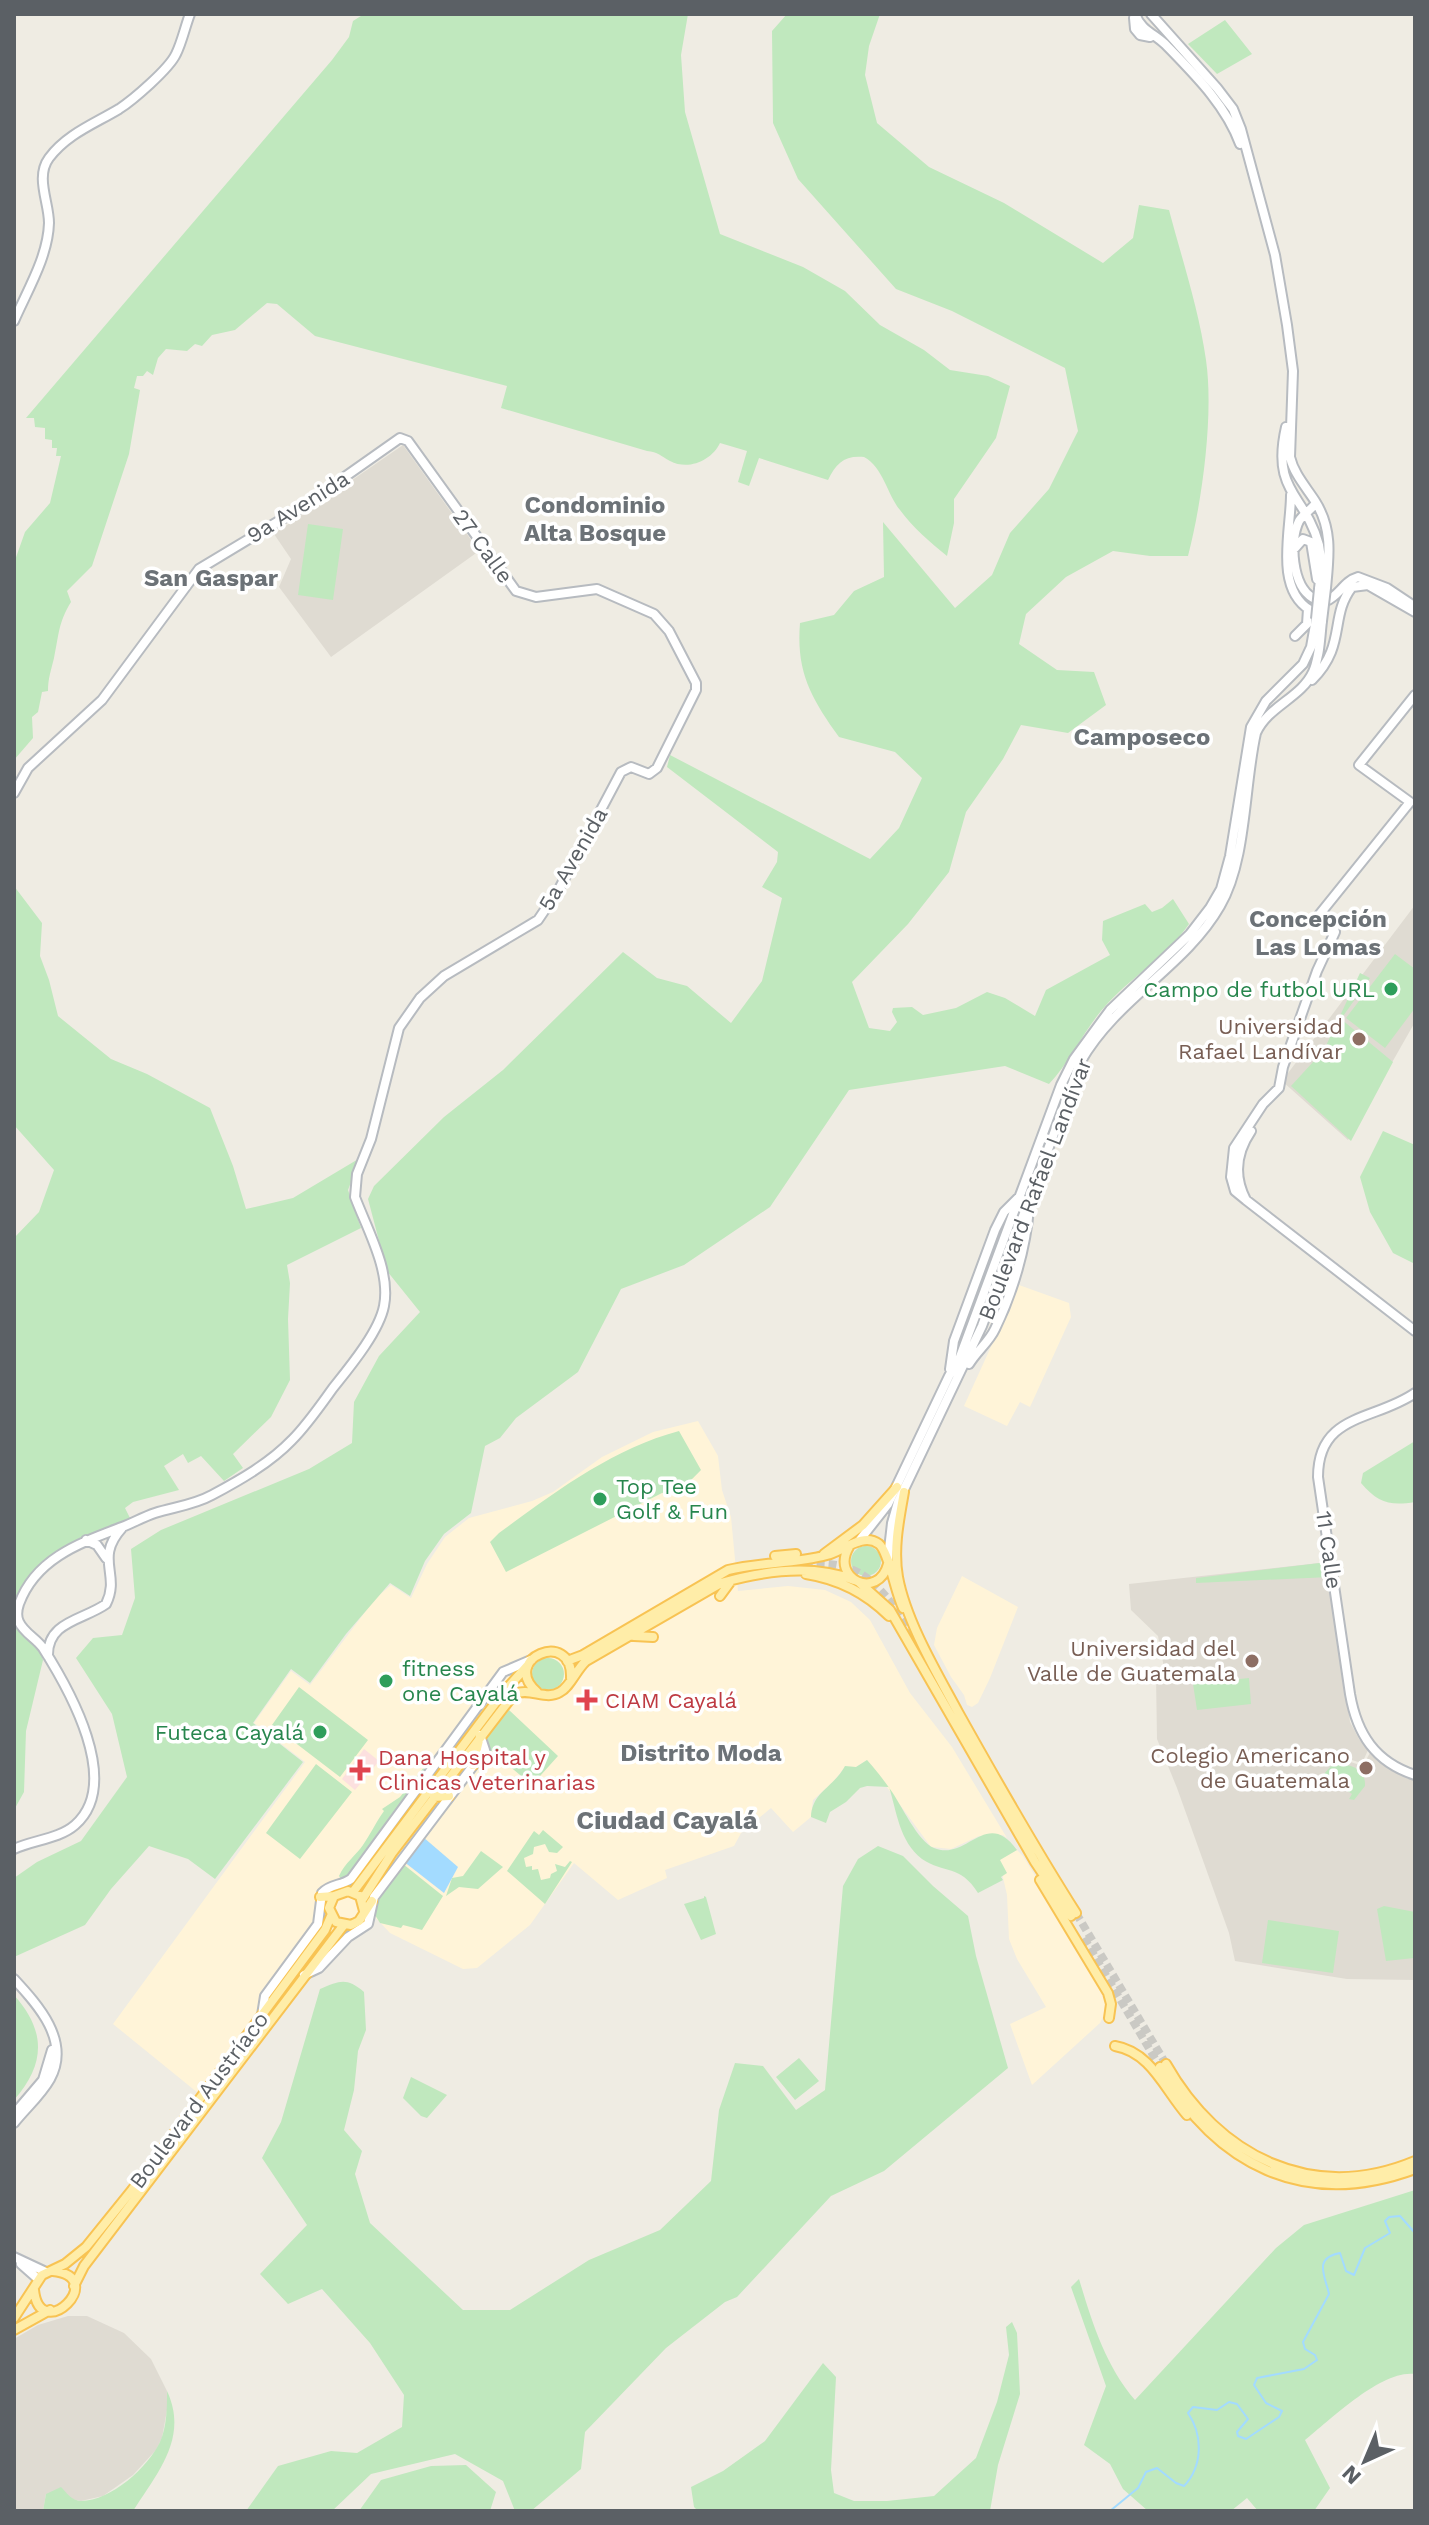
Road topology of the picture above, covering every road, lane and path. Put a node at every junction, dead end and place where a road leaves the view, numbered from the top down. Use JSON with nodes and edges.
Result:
{"nodes":[{"id":1,"x":190,"y":14,"type":"edge"},
{"id":2,"x":1151,"y":14,"type":"edge"},
{"id":3,"x":1135,"y":15,"type":"edge"},
{"id":4,"x":1161,"y":26,"type":"junction"},
{"id":5,"x":1155,"y":36,"type":"junction"},
{"id":6,"x":1249,"y":163,"type":"junction"},
{"id":7,"x":14,"y":321,"type":"edge"},
{"id":8,"x":1291,"y":410,"type":"junction"},
{"id":9,"x":398,"y":438,"type":"joint"},
{"id":10,"x":1314,"y":500,"type":"junction"},
{"id":11,"x":1294,"y":504,"type":"junction"},
{"id":12,"x":1304,"y":514,"type":"junction"},
{"id":13,"x":1295,"y":549,"type":"junction"},
{"id":14,"x":1321,"y":588,"type":"junction"},
{"id":15,"x":597,"y":589,"type":"joint"},
{"id":16,"x":1313,"y":598,"type":"dead end"},
{"id":17,"x":1326,"y":601,"type":"dead end"},
{"id":18,"x":1342,"y":604,"type":"junction"},
{"id":19,"x":1410,"y":607,"type":"edge"},
{"id":20,"x":1320,"y":618,"type":"junction"},
{"id":21,"x":1295,"y":636,"type":"dead end"},
{"id":22,"x":1300,"y":690,"type":"junction"},
{"id":23,"x":1415,"y":695,"type":"edge"},
{"id":24,"x":14,"y":793,"type":"edge"},
{"id":25,"x":1270,"y":1100,"type":"junction"},
{"id":26,"x":1025,"y":1197,"type":"junction"},
{"id":27,"x":1246,"y":1200,"type":"junction"},
{"id":28,"x":1012,"y":1234,"type":"junction"},
{"id":29,"x":993,"y":1240,"type":"junction"},
{"id":30,"x":1024,"y":1247,"type":"junction"},
{"id":31,"x":1415,"y":1331,"type":"edge"},
{"id":32,"x":949,"y":1376,"type":"junction"},
{"id":33,"x":1415,"y":1393,"type":"edge"},
{"id":34,"x":940,"y":1416,"type":"junction"},
{"id":35,"x":900,"y":1490,"type":"junction"},
{"id":36,"x":123,"y":1527,"type":"junction"},
{"id":37,"x":86,"y":1540,"type":"junction"},
{"id":38,"x":859,"y":1541,"type":"junction"},
{"id":39,"x":839,"y":1543,"type":"junction"},
{"id":40,"x":850,"y":1547,"type":"junction"},
{"id":41,"x":775,"y":1556,"type":"dead end"},
{"id":42,"x":820,"y":1556,"type":"junction"},
{"id":43,"x":107,"y":1558,"type":"junction"},
{"id":44,"x":888,"y":1560,"type":"junction"},
{"id":45,"x":717,"y":1568,"type":"dead end"},
{"id":46,"x":728,"y":1570,"type":"junction"},
{"id":47,"x":745,"y":1571,"type":"tunnel mouth"},
{"id":48,"x":793,"y":1573,"type":"junction"},
{"id":49,"x":731,"y":1581,"type":"junction"},
{"id":50,"x":857,"y":1581,"type":"junction"},
{"id":51,"x":707,"y":1582,"type":"junction"},
{"id":52,"x":720,"y":1596,"type":"dead end"},
{"id":53,"x":639,"y":1612,"type":"dead end"},
{"id":54,"x":912,"y":1621,"type":"junction"},
{"id":55,"x":898,"y":1625,"type":"junction"},
{"id":56,"x":634,"y":1626,"type":"junction"},
{"id":57,"x":653,"y":1637,"type":"dead end"},
{"id":58,"x":626,"y":1638,"type":"junction"},
{"id":59,"x":915,"y":1639,"type":"tunnel mouth"},
{"id":60,"x":51,"y":1640,"type":"junction"},
{"id":61,"x":39,"y":1643,"type":"junction"},
{"id":62,"x":48,"y":1657,"type":"junction"},
{"id":63,"x":567,"y":1661,"type":"junction"},
{"id":64,"x":530,"y":1662,"type":"junction"},
{"id":65,"x":935,"y":1669,"type":"junction"},
{"id":66,"x":571,"y":1678,"type":"junction"},
{"id":67,"x":538,"y":1693,"type":"junction"},
{"id":68,"x":480,"y":1735,"type":"junction"},
{"id":69,"x":473,"y":1765,"type":"junction"},
{"id":70,"x":1415,"y":1775,"type":"edge"},
{"id":71,"x":426,"y":1778,"type":"junction"},
{"id":72,"x":431,"y":1795,"type":"junction"},
{"id":73,"x":449,"y":1796,"type":"junction"},
{"id":74,"x":14,"y":1849,"type":"edge"},
{"id":75,"x":388,"y":1853,"type":"junction"},
{"id":76,"x":368,"y":1856,"type":"junction"},
{"id":77,"x":1032,"y":1857,"type":"junction"},
{"id":78,"x":393,"y":1869,"type":"junction"},
{"id":79,"x":353,"y":1892,"type":"junction"},
{"id":80,"x":334,"y":1896,"type":"junction"},
{"id":81,"x":320,"y":1897,"type":"junction"},
{"id":82,"x":367,"y":1901,"type":"junction"},
{"id":83,"x":331,"y":1916,"type":"junction"},
{"id":84,"x":343,"y":1926,"type":"junction"},
{"id":85,"x":303,"y":1975,"type":"junction"},
{"id":86,"x":14,"y":1979,"type":"edge"},
{"id":87,"x":262,"y":2016,"type":"junction"},
{"id":88,"x":45,"y":2018,"type":"junction"},
{"id":89,"x":1109,"y":2018,"type":"dead end"},
{"id":90,"x":1115,"y":2046,"type":"dead end"},
{"id":91,"x":14,"y":2114,"type":"edge"},
{"id":92,"x":14,"y":2123,"type":"edge"},
{"id":93,"x":1218,"y":2142,"type":"junction"},
{"id":94,"x":1415,"y":2161,"type":"edge"},
{"id":95,"x":1415,"y":2169,"type":"edge"},
{"id":96,"x":14,"y":2258,"type":"edge"},
{"id":97,"x":50,"y":2272,"type":"junction"},
{"id":98,"x":36,"y":2284,"type":"junction"},
{"id":99,"x":74,"y":2286,"type":"junction"},
{"id":100,"x":50,"y":2310,"type":"junction"},
{"id":101,"x":14,"y":2318,"type":"edge"},
{"id":102,"x":14,"y":2330,"type":"edge"}],
"edges":[{"from":1,"to":7,"type":"street"},
{"from":2,"to":4,"type":"street"},
{"from":3,"to":5,"type":"street"},
{"from":4,"to":5,"type":"street"},
{"from":4,"to":6,"type":"street"},
{"from":5,"to":6,"type":"street"},
{"from":6,"to":8,"type":"street"},
{"from":8,"to":10,"type":"street","name":"Boulevard Rafael Landívar"},
{"from":8,"to":11,"type":"street"},
{"from":9,"to":15,"type":"street","name":"27 Calle"},
{"from":9,"to":24,"type":"street","name":"9a Avenida"},
{"from":10,"to":11,"type":"street"},
{"from":10,"to":12,"type":"street"},
{"from":10,"to":14,"type":"street","name":"Boulevard Rafael Landívar"},
{"from":11,"to":12,"type":"street","name":"Boulevard Rafael Landívar"},
{"from":11,"to":21,"type":"street"},
{"from":12,"to":13,"type":"street"},
{"from":12,"to":14,"type":"street","name":"Boulevard Rafael Landívar"},
{"from":13,"to":14,"type":"street"},
{"from":13,"to":16,"type":"street"},
{"from":14,"to":20,"type":"street","name":"Boulevard Rafael Landívar","bridge":true},
{"from":15,"to":36,"type":"street","name":"5a Avenida"},
{"from":17,"to":19,"type":"street"},
{"from":18,"to":19,"type":"street"},
{"from":18,"to":20,"type":"street"},
{"from":18,"to":22,"type":"street"},
{"from":20,"to":22,"type":"street","name":"Boulevard Rafael Landívar"},
{"from":20,"to":26,"type":"street","name":"Boulevard Rafael Landívar"},
{"from":22,"to":26,"type":"street","name":"Boulevard Rafael Landívar"},
{"from":23,"to":25,"type":"street"},
{"from":25,"to":27,"type":"street"},
{"from":25,"to":27,"type":"street"},
{"from":26,"to":28,"type":"street","name":"Boulevard Rafael Landívar"},
{"from":26,"to":29,"type":"street"},
{"from":26,"to":30,"type":"street"},
{"from":27,"to":31,"type":"street"},
{"from":28,"to":29,"type":"street"},
{"from":28,"to":30,"type":"street"},
{"from":28,"to":32,"type":"street","name":"Boulevard Rafael Landívar"},
{"from":28,"to":34,"type":"street","name":"Boulevard Rafael Landívar"},
{"from":29,"to":32,"type":"street"},
{"from":30,"to":34,"type":"street"},
{"from":32,"to":35,"type":"street","name":"Boulevard Rafael Landívar"},
{"from":33,"to":70,"type":"street","name":"11 Calle"},
{"from":34,"to":35,"type":"street","name":"Boulevard Rafael Landívar"},
{"from":35,"to":38,"type":"street","name":"Boulevard Rafael Landívar"},
{"from":35,"to":39,"type":"main road"},
{"from":35,"to":44,"type":"street","name":"Boulevard Rafael Landívar"},
{"from":35,"to":54,"type":"main road"},
{"from":36,"to":37,"type":"street"},
{"from":36,"to":43,"type":"street"},
{"from":37,"to":43,"type":"street"},
{"from":37,"to":61,"type":"street"},
{"from":38,"to":40,"type":"main road"},
{"from":38,"to":44,"type":"main road"},
{"from":39,"to":41,"type":"main road"},
{"from":39,"to":42,"type":"main road"},
{"from":40,"to":42,"type":"main road"},
{"from":40,"to":50,"type":"main road"},
{"from":42,"to":46,"type":"main road"},
{"from":43,"to":60,"type":"street"},
{"from":44,"to":50,"type":"main road"},
{"from":44,"to":54,"type":"main road"},
{"from":45,"to":46,"type":"main road"},
{"from":46,"to":51,"type":"main road"},
{"from":47,"to":51,"type":"main road"},
{"from":48,"to":49,"type":"main road"},
{"from":48,"to":50,"type":"main road"},
{"from":48,"to":55,"type":"main road"},
{"from":49,"to":52,"type":"main road"},
{"from":49,"to":58,"type":"main road"},
{"from":50,"to":55,"type":"main road"},
{"from":51,"to":56,"type":"main road"},
{"from":53,"to":56,"type":"main road"},
{"from":54,"to":65,"type":"main road"},
{"from":55,"to":77,"type":"main road"},
{"from":56,"to":63,"type":"main road"},
{"from":57,"to":58,"type":"main road"},
{"from":58,"to":66,"type":"main road"},
{"from":59,"to":65,"type":"main road"},
{"from":60,"to":61,"type":"street"},
{"from":60,"to":62,"type":"street"},
{"from":61,"to":62,"type":"street"},
{"from":62,"to":74,"type":"street"},
{"from":63,"to":64,"type":"main road"},
{"from":63,"to":66,"type":"main road"},
{"from":64,"to":67,"type":"main road"},
{"from":64,"to":71,"type":"street"},
{"from":64,"to":72,"type":"main road"},
{"from":65,"to":77,"type":"main road"},
{"from":66,"to":67,"type":"main road"},
{"from":67,"to":68,"type":"main road"},
{"from":68,"to":69,"type":"main road"},
{"from":68,"to":69,"type":"street"},
{"from":68,"to":72,"type":"main road"},
{"from":69,"to":73,"type":"street"},
{"from":71,"to":72,"type":"main road"},
{"from":71,"to":76,"type":"street"},
{"from":72,"to":73,"type":"main road"},
{"from":72,"to":75,"type":"main road"},
{"from":73,"to":78,"type":"street"},
{"from":75,"to":76,"type":"main road"},
{"from":75,"to":78,"type":"main road"},
{"from":75,"to":79,"type":"main road"},
{"from":75,"to":82,"type":"main road"},
{"from":76,"to":81,"type":"street"},
{"from":77,"to":89,"type":"main road"},
{"from":78,"to":82,"type":"street"},
{"from":79,"to":80,"type":"main road"},
{"from":79,"to":82,"type":"main road"},
{"from":80,"to":81,"type":"main road"},
{"from":80,"to":83,"type":"main road"},
{"from":81,"to":87,"type":"street"},
{"from":82,"to":84,"type":"main road"},
{"from":82,"to":85,"type":"street"},
{"from":83,"to":84,"type":"main road"},
{"from":83,"to":87,"type":"main road","name":"Boulevard Austríaco"},
{"from":84,"to":85,"type":"main road","name":"Boulevard Austríaco"},
{"from":85,"to":99,"type":"main road","name":"Boulevard Austríaco"},
{"from":86,"to":88,"type":"street"},
{"from":87,"to":97,"type":"main road","name":"Boulevard Austríaco"},
{"from":88,"to":91,"type":"street"},
{"from":88,"to":92,"type":"street"},
{"from":90,"to":93,"type":"main road"},
{"from":93,"to":94,"type":"main road"},
{"from":93,"to":95,"type":"main road"},
{"from":96,"to":97,"type":"street"},
{"from":96,"to":98,"type":"street"},
{"from":97,"to":98,"type":"main road"},
{"from":97,"to":99,"type":"main road"},
{"from":98,"to":100,"type":"main road"},
{"from":98,"to":101,"type":"main road"},
{"from":99,"to":100,"type":"main road"},
{"from":100,"to":102,"type":"main road"}]}
